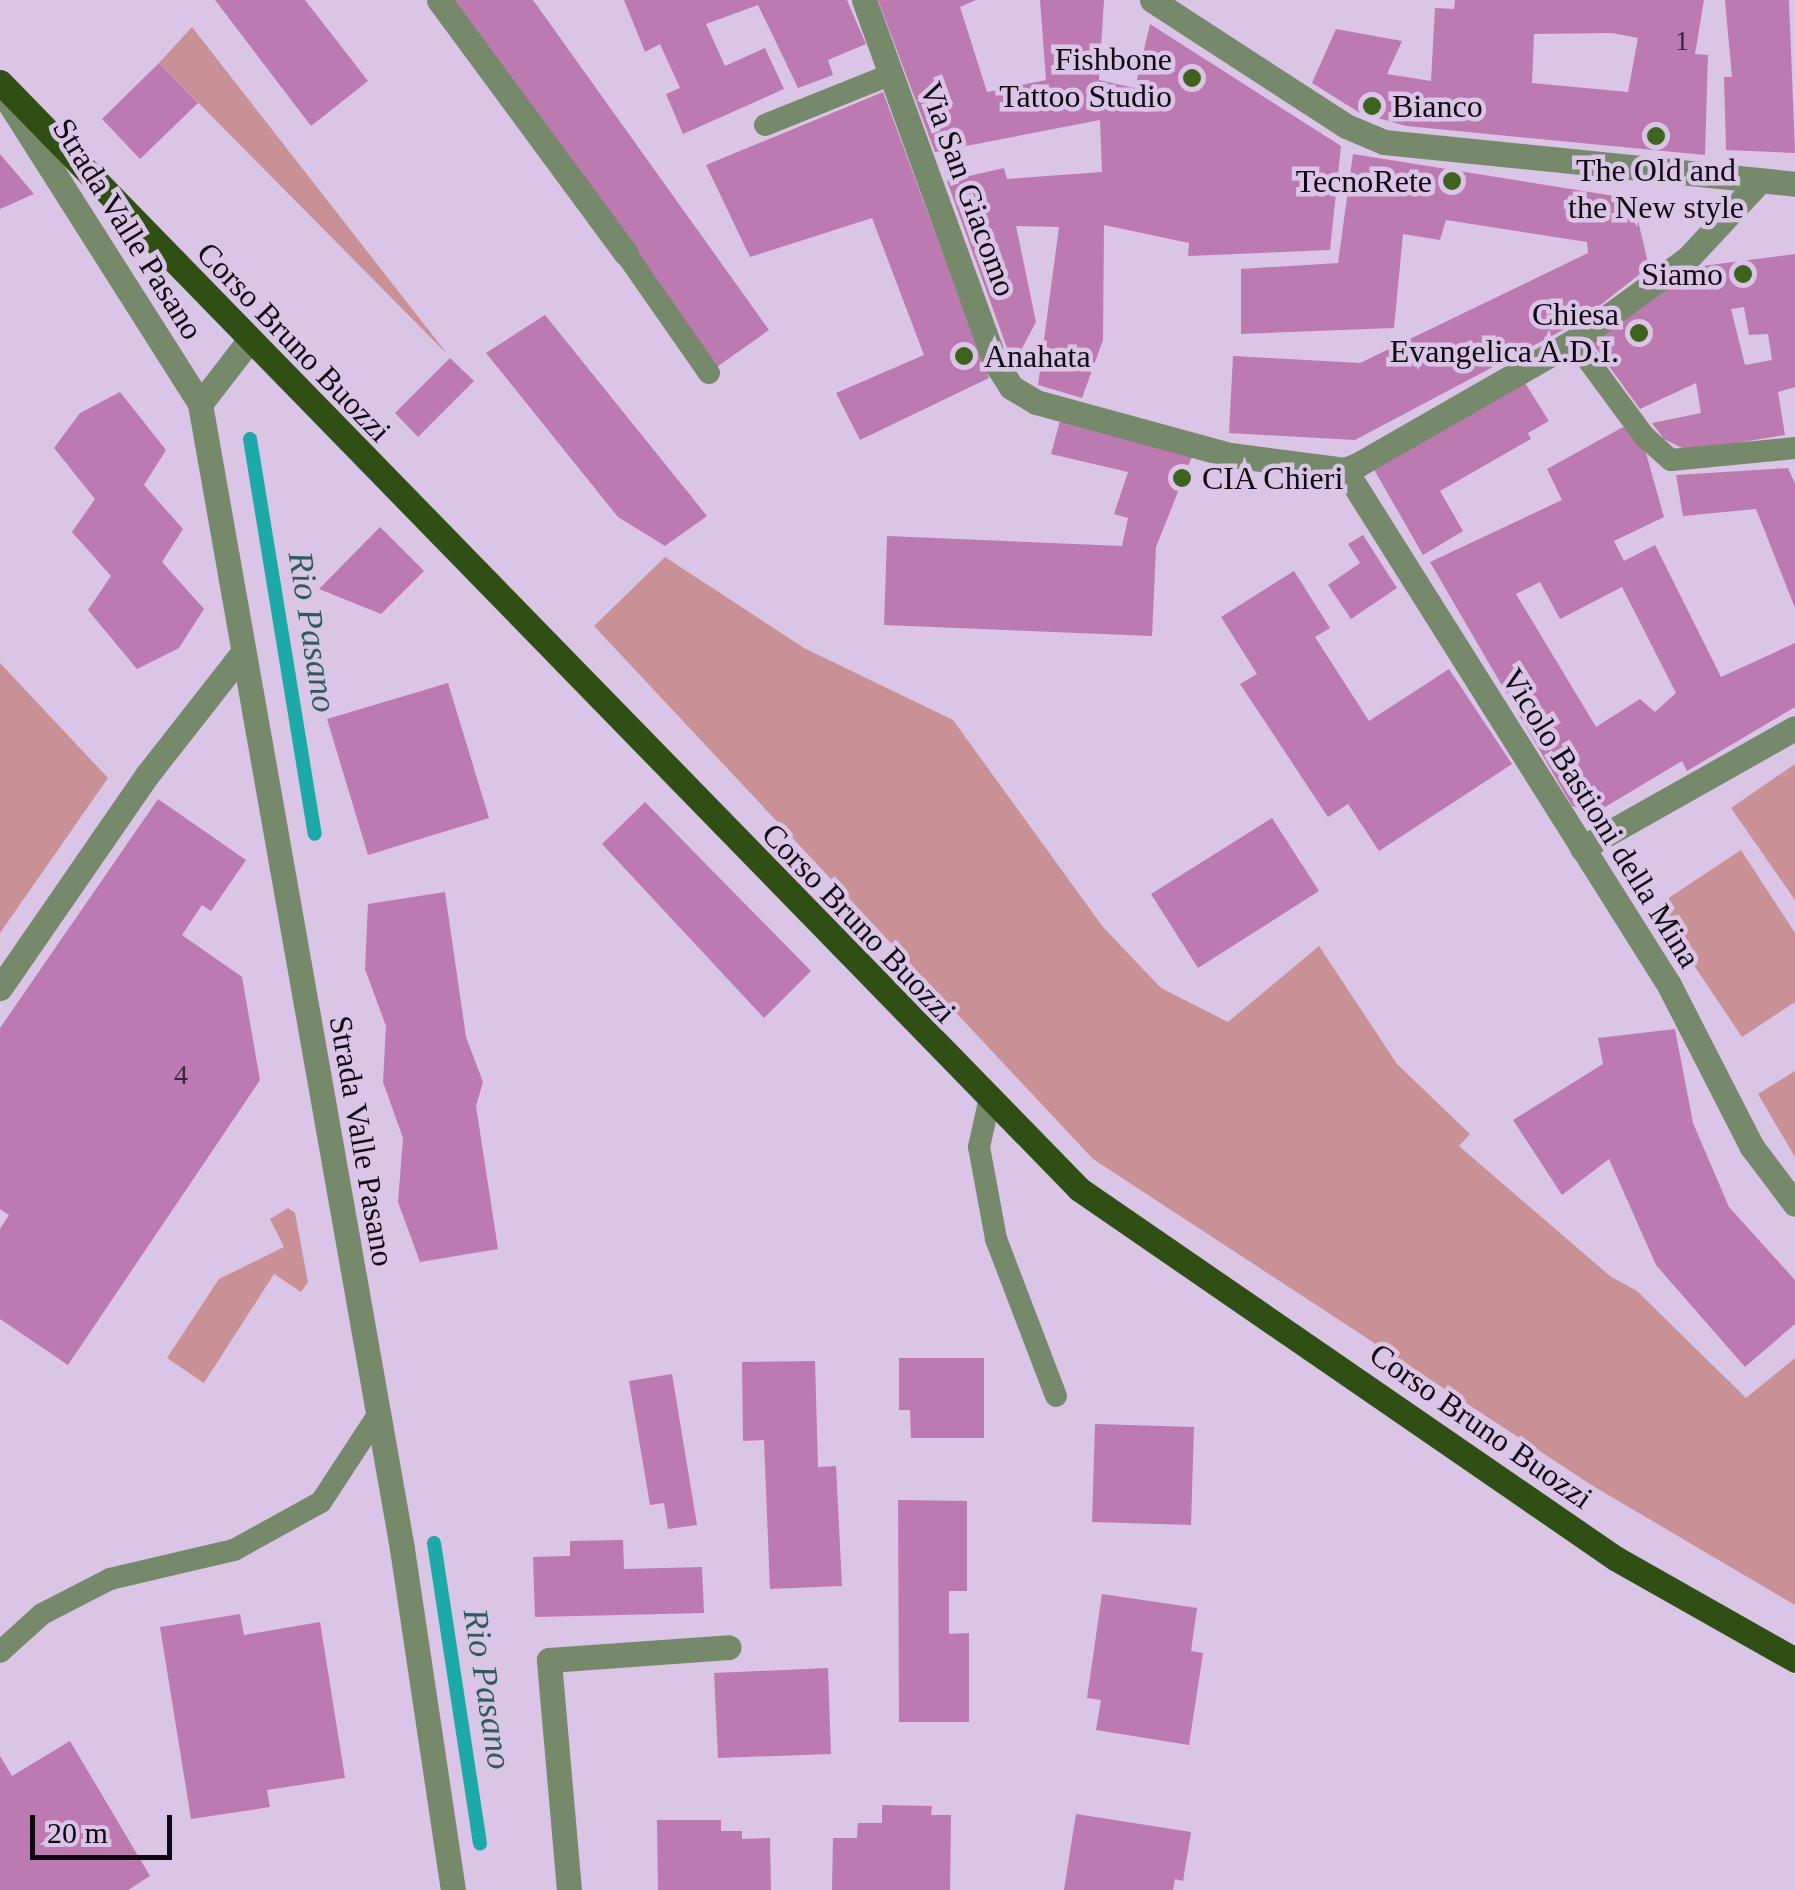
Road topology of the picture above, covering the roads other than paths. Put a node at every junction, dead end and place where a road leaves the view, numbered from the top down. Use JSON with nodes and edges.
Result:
{"nodes":[{"id":1,"x":439,"y":0,"type":"edge"},
{"id":2,"x":864,"y":0,"type":"edge"},
{"id":3,"x":1152,"y":0,"type":"edge"},
{"id":4,"x":892,"y":74,"type":"junction"},
{"id":5,"x":0,"y":85,"type":"edge"},
{"id":6,"x":765,"y":126,"type":"dead end"},
{"id":7,"x":1757,"y":184,"type":"junction"},
{"id":8,"x":1795,"y":184,"type":"edge"},
{"id":9,"x":626,"y":254,"type":"joint"},
{"id":10,"x":1574,"y":341,"type":"junction"},
{"id":11,"x":248,"y":342,"type":"junction"},
{"id":12,"x":710,"y":373,"type":"dead end"},
{"id":13,"x":200,"y":404,"type":"junction"},
{"id":14,"x":1795,"y":448,"type":"edge"},
{"id":15,"x":1345,"y":470,"type":"junction"},
{"id":16,"x":242,"y":654,"type":"junction"},
{"id":17,"x":1795,"y":728,"type":"edge"},
{"id":18,"x":1582,"y":848,"type":"junction"},
{"id":19,"x":0,"y":988,"type":"edge"},
{"id":20,"x":989,"y":1102,"type":"junction"},
{"id":21,"x":1795,"y":1204,"type":"edge"},
{"id":22,"x":1056,"y":1396,"type":"dead end"},
{"id":23,"x":378,"y":1415,"type":"junction"},
{"id":24,"x":730,"y":1647,"type":"dead end"},
{"id":25,"x":0,"y":1652,"type":"edge"},
{"id":26,"x":1795,"y":1660,"type":"edge"},
{"id":27,"x":453,"y":1890,"type":"edge"},
{"id":28,"x":569,"y":1890,"type":"edge"}],
"edges":[{"from":1,"to":9,"type":"street"},
{"from":2,"to":4,"type":"street","name":"Via San Giacomo"},
{"from":3,"to":7,"type":"street"},
{"from":4,"to":6,"type":"lane"},
{"from":4,"to":15,"type":"street","name":"Via San Giacomo"},
{"from":5,"to":11,"type":"main road","name":"Corso Bruno Buozzi"},
{"from":5,"to":13,"type":"street","name":"Strada Valle Pasano"},
{"from":7,"to":8,"type":"street"},
{"from":7,"to":10,"type":"street"},
{"from":9,"to":12,"type":"lane"},
{"from":10,"to":14,"type":"lane"},
{"from":10,"to":15,"type":"street"},
{"from":11,"to":13,"type":"street","name":"Strada Valle Pasano"},
{"from":11,"to":20,"type":"main road","name":"Corso Bruno Buozzi"},
{"from":13,"to":16,"type":"street","name":"Strada Valle Pasano"},
{"from":15,"to":18,"type":"street","name":"Vicolo Bastioni della Mina"},
{"from":16,"to":19,"type":"street"},
{"from":16,"to":23,"type":"street","name":"Strada Valle Pasano"},
{"from":17,"to":18,"type":"street"},
{"from":18,"to":21,"type":"street","name":"Vicolo Bastioni della Mina"},
{"from":20,"to":22,"type":"lane"},
{"from":20,"to":26,"type":"main road","name":"Corso Bruno Buozzi"},
{"from":23,"to":25,"type":"lane"},
{"from":23,"to":27,"type":"street","name":"Strada Valle Pasano"},
{"from":24,"to":28,"type":"street"}]}
